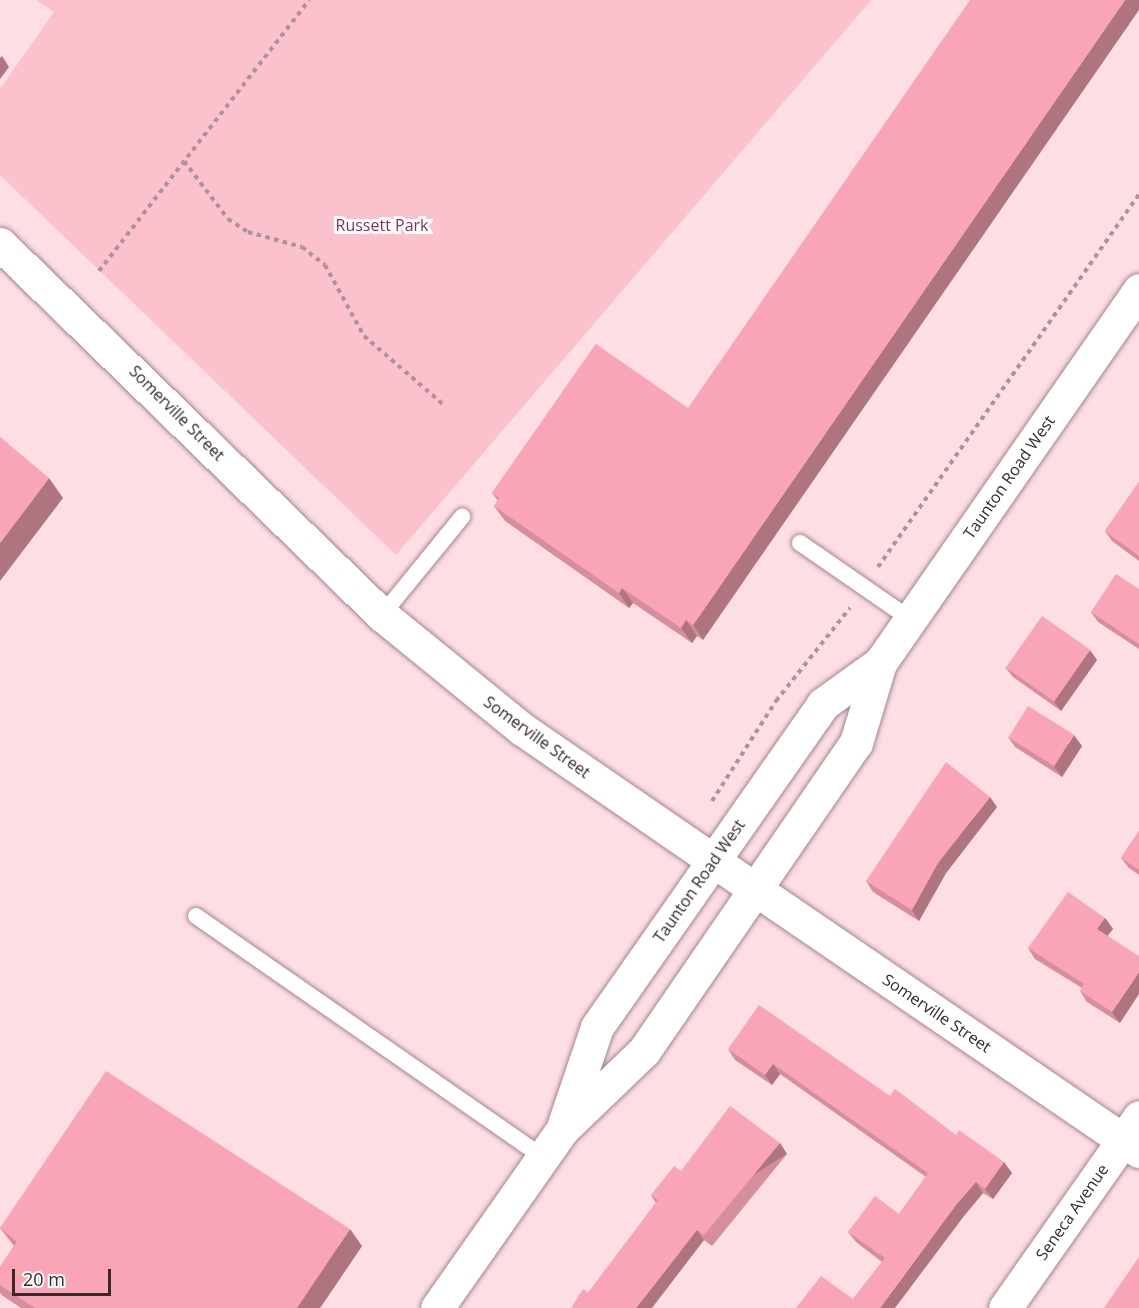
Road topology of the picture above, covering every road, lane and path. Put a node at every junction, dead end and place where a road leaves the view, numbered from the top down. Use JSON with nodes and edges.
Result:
{"nodes":[{"id":1,"x":309,"y":0,"type":"edge"},
{"id":2,"x":184,"y":161,"type":"junction"},
{"id":3,"x":1139,"y":194,"type":"edge"},
{"id":4,"x":0,"y":244,"type":"edge"},
{"id":5,"x":99,"y":271,"type":"dead end"},
{"id":6,"x":1139,"y":290,"type":"edge"},
{"id":7,"x":444,"y":405,"type":"dead end"},
{"id":8,"x":462,"y":517,"type":"dead end"},
{"id":9,"x":800,"y":543,"type":"dead end"},
{"id":10,"x":864,"y":587,"type":"junction"},
{"id":11,"x":382,"y":615,"type":"junction"},
{"id":12,"x":910,"y":619,"type":"junction"},
{"id":13,"x":880,"y":663,"type":"junction"},
{"id":14,"x":713,"y":800,"type":"dead end"},
{"id":15,"x":714,"y":860,"type":"junction"},
{"id":16,"x":755,"y":889,"type":"junction"},
{"id":17,"x":196,"y":916,"type":"dead end"},
{"id":18,"x":563,"y":1129,"type":"junction"},
{"id":19,"x":1133,"y":1136,"type":"edge"},
{"id":20,"x":543,"y":1157,"type":"junction"},
{"id":21,"x":437,"y":1308,"type":"edge"},
{"id":22,"x":1005,"y":1308,"type":"edge"}],
"edges":[{"from":1,"to":2,"type":"path"},
{"from":2,"to":5,"type":"path"},
{"from":2,"to":7,"type":"path"},
{"from":3,"to":10,"type":"path"},
{"from":4,"to":11,"type":"main road","name":"Somerville Street"},
{"from":6,"to":12,"type":"main road","name":"Taunton Road West"},
{"from":8,"to":11,"type":"lane"},
{"from":9,"to":10,"type":"lane"},
{"from":10,"to":12,"type":"lane"},
{"from":10,"to":14,"type":"path"},
{"from":11,"to":15,"type":"main road","name":"Somerville Street"},
{"from":12,"to":13,"type":"main road","name":"Taunton Road West"},
{"from":13,"to":15,"type":"main road","name":"Taunton Road West"},
{"from":13,"to":16,"type":"main road","name":"Taunton Road West"},
{"from":15,"to":16,"type":"main road","name":"Somerville Street"},
{"from":15,"to":18,"type":"main road","name":"Taunton Road West"},
{"from":16,"to":18,"type":"main road","name":"Taunton Road West"},
{"from":16,"to":19,"type":"main road","name":"Somerville Street"},
{"from":17,"to":20,"type":"lane"},
{"from":18,"to":20,"type":"main road","name":"Taunton Road West"},
{"from":19,"to":22,"type":"main road","name":"Seneca Avenue"},
{"from":20,"to":21,"type":"main road","name":"Taunton Road West"}]}
